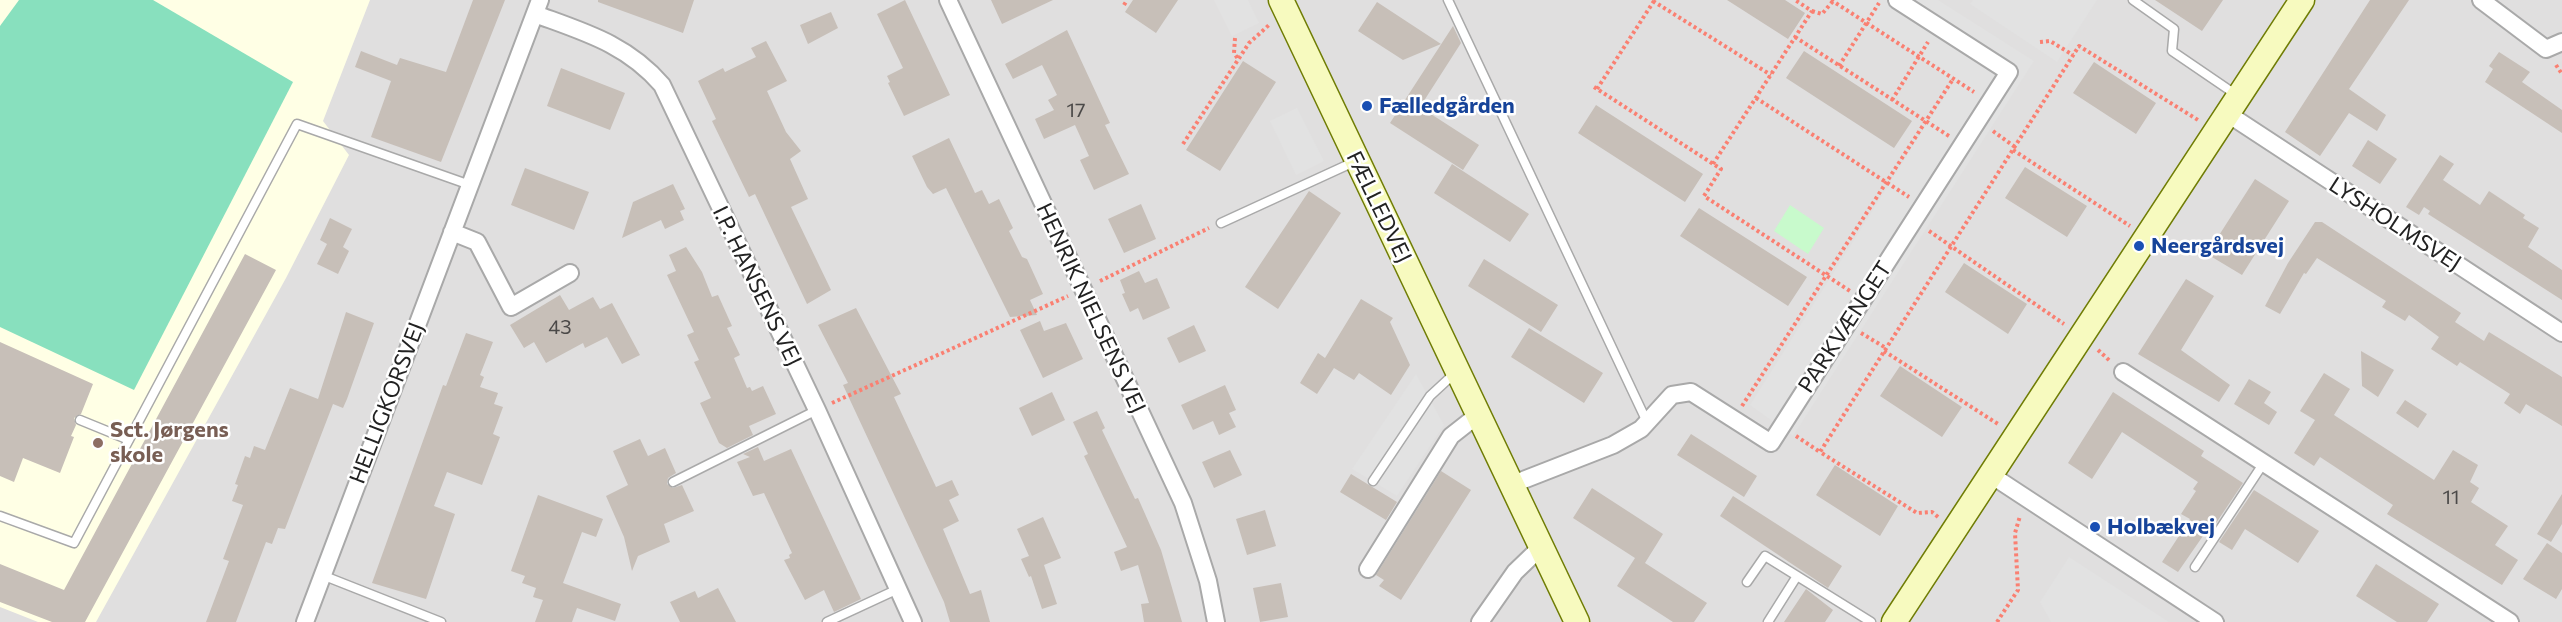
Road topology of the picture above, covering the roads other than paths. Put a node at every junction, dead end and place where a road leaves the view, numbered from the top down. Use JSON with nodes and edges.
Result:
{"nodes":[{"id":1,"x":948,"y":0,"type":"edge"},
{"id":2,"x":1448,"y":0,"type":"edge"},
{"id":3,"x":1897,"y":0,"type":"edge"},
{"id":4,"x":2133,"y":0,"type":"edge"},
{"id":5,"x":2302,"y":0,"type":"edge"},
{"id":6,"x":2481,"y":0,"type":"edge"},
{"id":7,"x":1283,"y":6,"type":"edge"},
{"id":8,"x":537,"y":7,"type":"edge"},
{"id":9,"x":2562,"y":42,"type":"edge"},
{"id":10,"x":2227,"y":114,"type":"junction"},
{"id":11,"x":1356,"y":160,"type":"junction"},
{"id":12,"x":470,"y":185,"type":"junction"},
{"id":13,"x":1221,"y":223,"type":"road end"},
{"id":14,"x":452,"y":232,"type":"junction"},
{"id":15,"x":570,"y":273,"type":"dead end"},
{"id":16,"x":2562,"y":333,"type":"edge"},
{"id":17,"x":1458,"y":369,"type":"junction"},
{"id":18,"x":2123,"y":372,"type":"road end"},
{"id":19,"x":817,"y":410,"type":"junction"},
{"id":20,"x":1479,"y":414,"type":"junction"},
{"id":21,"x":80,"y":420,"type":"dead end"},
{"id":22,"x":1647,"y":422,"type":"junction"},
{"id":23,"x":129,"y":440,"type":"junction"},
{"id":24,"x":2263,"y":464,"type":"junction"},
{"id":25,"x":1991,"y":475,"type":"junction"},
{"id":26,"x":1373,"y":481,"type":"dead end"},
{"id":27,"x":673,"y":482,"type":"dead end"},
{"id":28,"x":1513,"y":484,"type":"junction"},
{"id":29,"x":0,"y":516,"type":"edge"},
{"id":30,"x":1542,"y":546,"type":"junction"},
{"id":31,"x":2195,"y":567,"type":"dead end"},
{"id":32,"x":1368,"y":569,"type":"dead end"},
{"id":33,"x":322,"y":575,"type":"junction"},
{"id":34,"x":1797,"y":576,"type":"junction"},
{"id":35,"x":1748,"y":582,"type":"dead end"},
{"id":36,"x":898,"y":589,"type":"junction"},
{"id":37,"x":305,"y":622,"type":"edge"},
{"id":38,"x":441,"y":622,"type":"edge"},
{"id":39,"x":828,"y":622,"type":"edge"},
{"id":40,"x":913,"y":622,"type":"edge"},
{"id":41,"x":1216,"y":622,"type":"edge"},
{"id":42,"x":1480,"y":622,"type":"edge"},
{"id":43,"x":1577,"y":622,"type":"edge"},
{"id":44,"x":1768,"y":622,"type":"edge"},
{"id":45,"x":1871,"y":622,"type":"edge"},
{"id":46,"x":1894,"y":622,"type":"edge"},
{"id":47,"x":2215,"y":622,"type":"edge"},
{"id":48,"x":2510,"y":622,"type":"edge"}],
"edges":[{"from":1,"to":41,"type":"street","name":"HENRIK NIELSENS VEJ"},
{"from":2,"to":22,"type":"lane"},
{"from":3,"to":22,"type":"street","name":"PARKVÆNGET"},
{"from":4,"to":10,"type":"lane"},
{"from":5,"to":10,"type":"street"},
{"from":6,"to":9,"type":"street"},
{"from":7,"to":11,"type":"street","name":"FÆLLEDVEJ"},
{"from":8,"to":12,"type":"street","name":"HELLIGKORSVEJ"},
{"from":8,"to":19,"type":"street","name":"I.P. HANSENS VEJ"},
{"from":10,"to":16,"type":"street","name":"LYSHOLMSVEJ"},
{"from":10,"to":25,"type":"street"},
{"from":11,"to":13,"type":"lane"},
{"from":11,"to":17,"type":"street","name":"FÆLLEDVEJ"},
{"from":12,"to":14,"type":"street","name":"HELLIGKORSVEJ"},
{"from":12,"to":23,"type":"lane"},
{"from":14,"to":15,"type":"street"},
{"from":14,"to":33,"type":"street","name":"HELLIGKORSVEJ"},
{"from":17,"to":20,"type":"street","name":"FÆLLEDVEJ"},
{"from":17,"to":26,"type":"lane"},
{"from":18,"to":24,"type":"street"},
{"from":19,"to":27,"type":"lane"},
{"from":19,"to":36,"type":"street","name":"I.P. HANSENS VEJ"},
{"from":20,"to":28,"type":"street","name":"FÆLLEDVEJ"},
{"from":20,"to":32,"type":"street"},
{"from":21,"to":23,"type":"lane"},
{"from":22,"to":28,"type":"street","name":"PARKVÆNGET"},
{"from":23,"to":29,"type":"lane"},
{"from":24,"to":31,"type":"lane"},
{"from":24,"to":48,"type":"street"},
{"from":25,"to":46,"type":"street"},
{"from":25,"to":47,"type":"street"},
{"from":28,"to":30,"type":"street","name":"FÆLLEDVEJ"},
{"from":30,"to":42,"type":"street"},
{"from":30,"to":43,"type":"street","name":"FÆLLEDVEJ"},
{"from":33,"to":37,"type":"street","name":"HELLIGKORSVEJ"},
{"from":33,"to":38,"type":"lane"},
{"from":34,"to":35,"type":"lane"},
{"from":34,"to":44,"type":"lane"},
{"from":34,"to":45,"type":"lane"},
{"from":36,"to":39,"type":"lane"},
{"from":36,"to":40,"type":"street","name":"I.P. HANSENS VEJ"}]}
